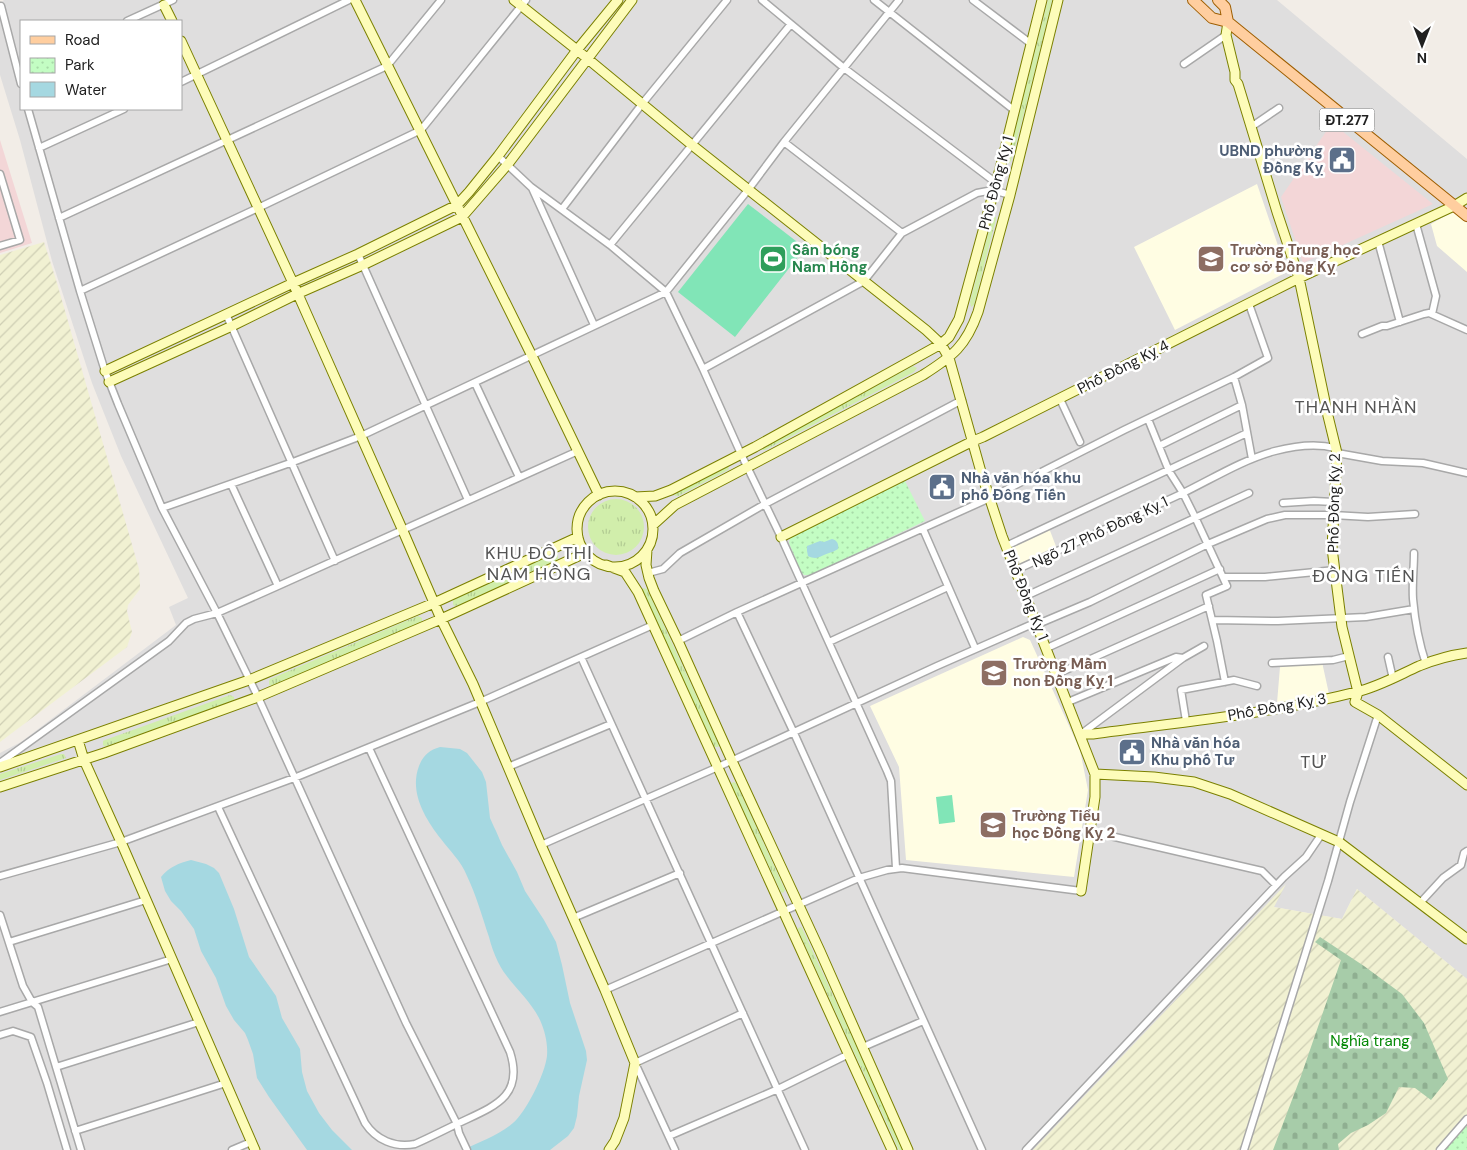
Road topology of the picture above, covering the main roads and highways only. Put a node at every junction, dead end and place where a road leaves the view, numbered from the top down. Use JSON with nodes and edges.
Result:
{"nodes":[{"id":1,"x":1193,"y":0,"type":"edge"},
{"id":2,"x":1218,"y":0,"type":"edge"},
{"id":3,"x":1228,"y":22,"type":"junction"},
{"id":4,"x":1467,"y":216,"type":"edge"}],
"edges":[{"from":1,"to":3,"type":"main road","number":"ĐT.277"},
{"from":2,"to":3,"type":"main road","number":"ĐT.277"},
{"from":3,"to":4,"type":"main road","number":"ĐT.277"}]}
